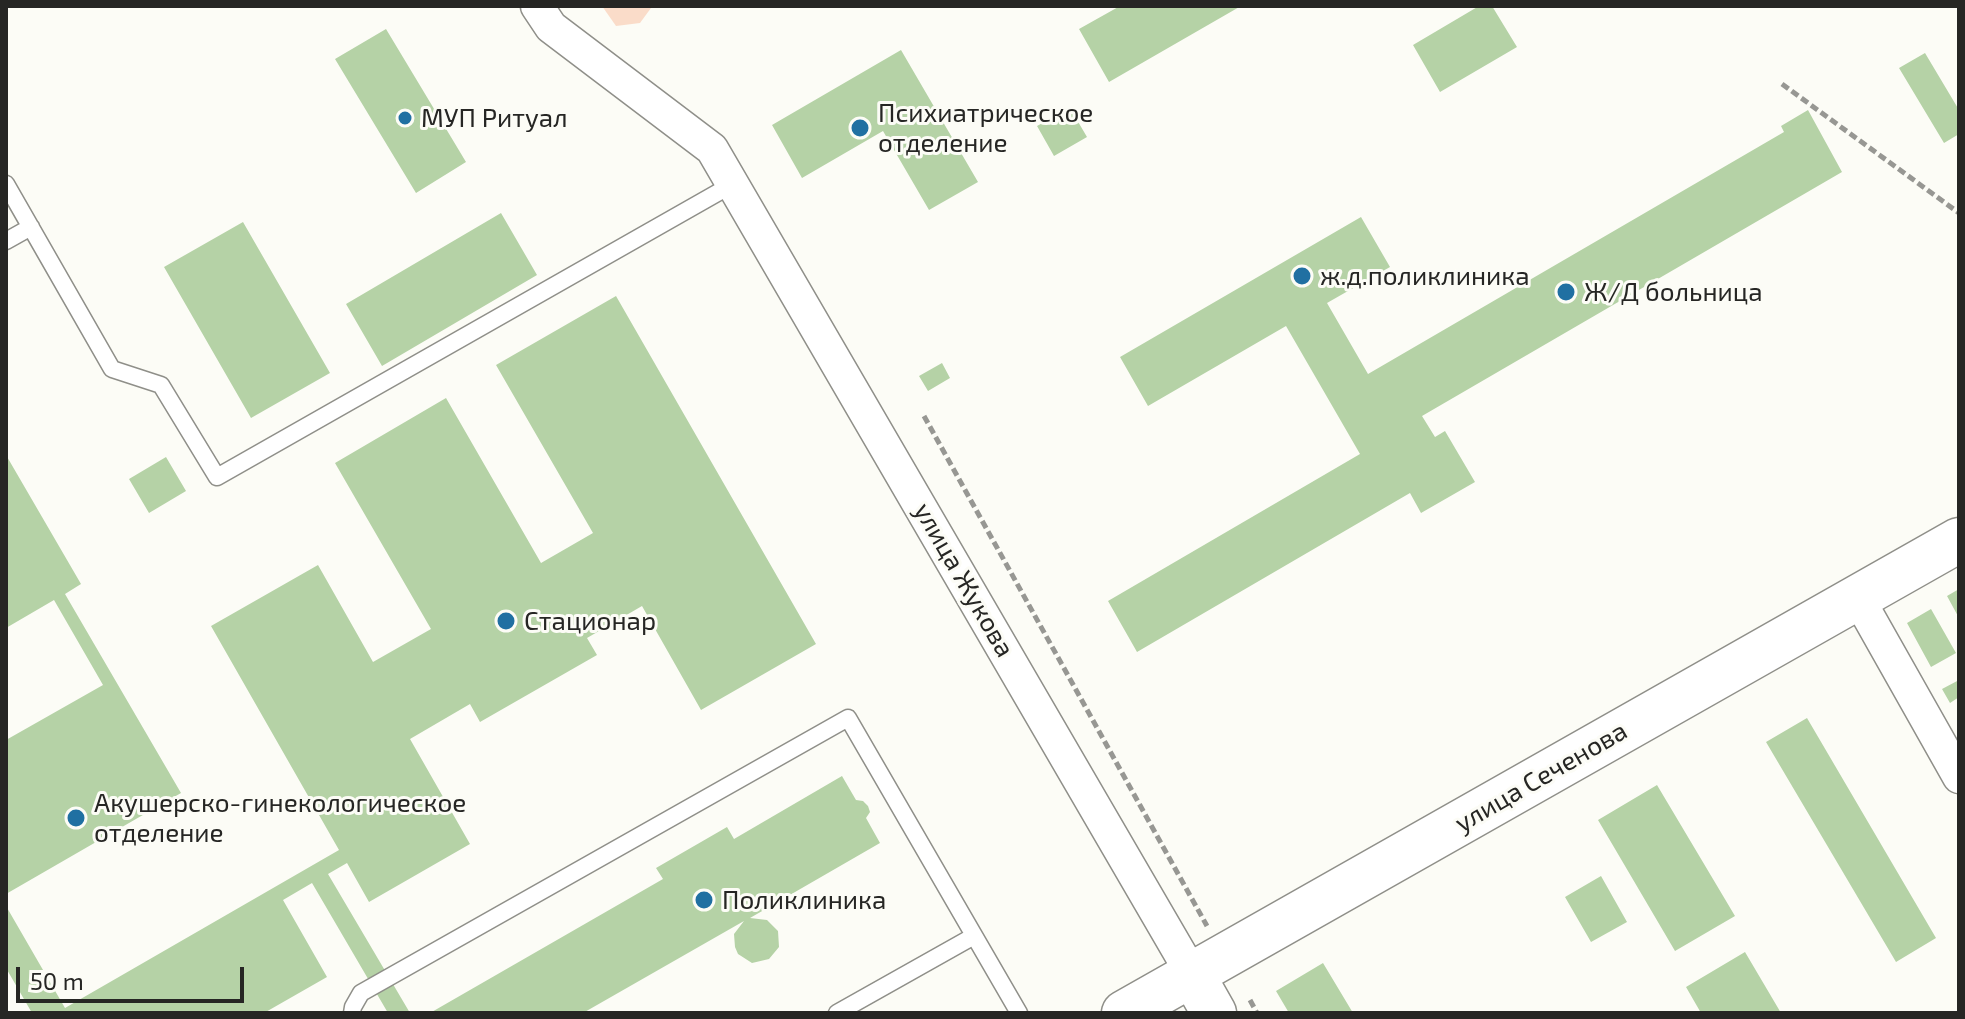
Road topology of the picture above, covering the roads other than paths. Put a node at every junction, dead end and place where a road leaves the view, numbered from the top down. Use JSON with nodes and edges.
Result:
{"nodes":[{"id":1,"x":537,"y":6,"type":"edge"},
{"id":2,"x":6,"y":184,"type":"edge"},
{"id":3,"x":733,"y":184,"type":"junction"},
{"id":4,"x":31,"y":227,"type":"junction"},
{"id":5,"x":6,"y":241,"type":"edge"},
{"id":6,"x":1959,"y":540,"type":"edge"},
{"id":7,"x":1858,"y":598,"type":"junction"},
{"id":8,"x":1959,"y":777,"type":"edge"},
{"id":9,"x":974,"y":936,"type":"junction"},
{"id":10,"x":1208,"y":966,"type":"junction"},
{"id":11,"x":352,"y":1013,"type":"edge"},
{"id":12,"x":837,"y":1013,"type":"edge"},
{"id":13,"x":1019,"y":1013,"type":"edge"},
{"id":14,"x":1124,"y":1013,"type":"edge"},
{"id":15,"x":1214,"y":1013,"type":"edge"}],
"edges":[{"from":1,"to":3,"type":"street","name":"улица Жукова"},
{"from":2,"to":4,"type":"lane"},
{"from":3,"to":4,"type":"lane"},
{"from":3,"to":10,"type":"street","name":"улица Жукова"},
{"from":4,"to":5,"type":"lane"},
{"from":6,"to":7,"type":"main road","name":"улица Сеченова"},
{"from":7,"to":8,"type":"street"},
{"from":7,"to":10,"type":"main road","name":"улица Сеченова"},
{"from":9,"to":11,"type":"lane"},
{"from":9,"to":12,"type":"lane"},
{"from":9,"to":13,"type":"lane"},
{"from":10,"to":14,"type":"main road","name":"улица Сеченова"},
{"from":10,"to":15,"type":"main road","name":"улица Жукова"}]}
